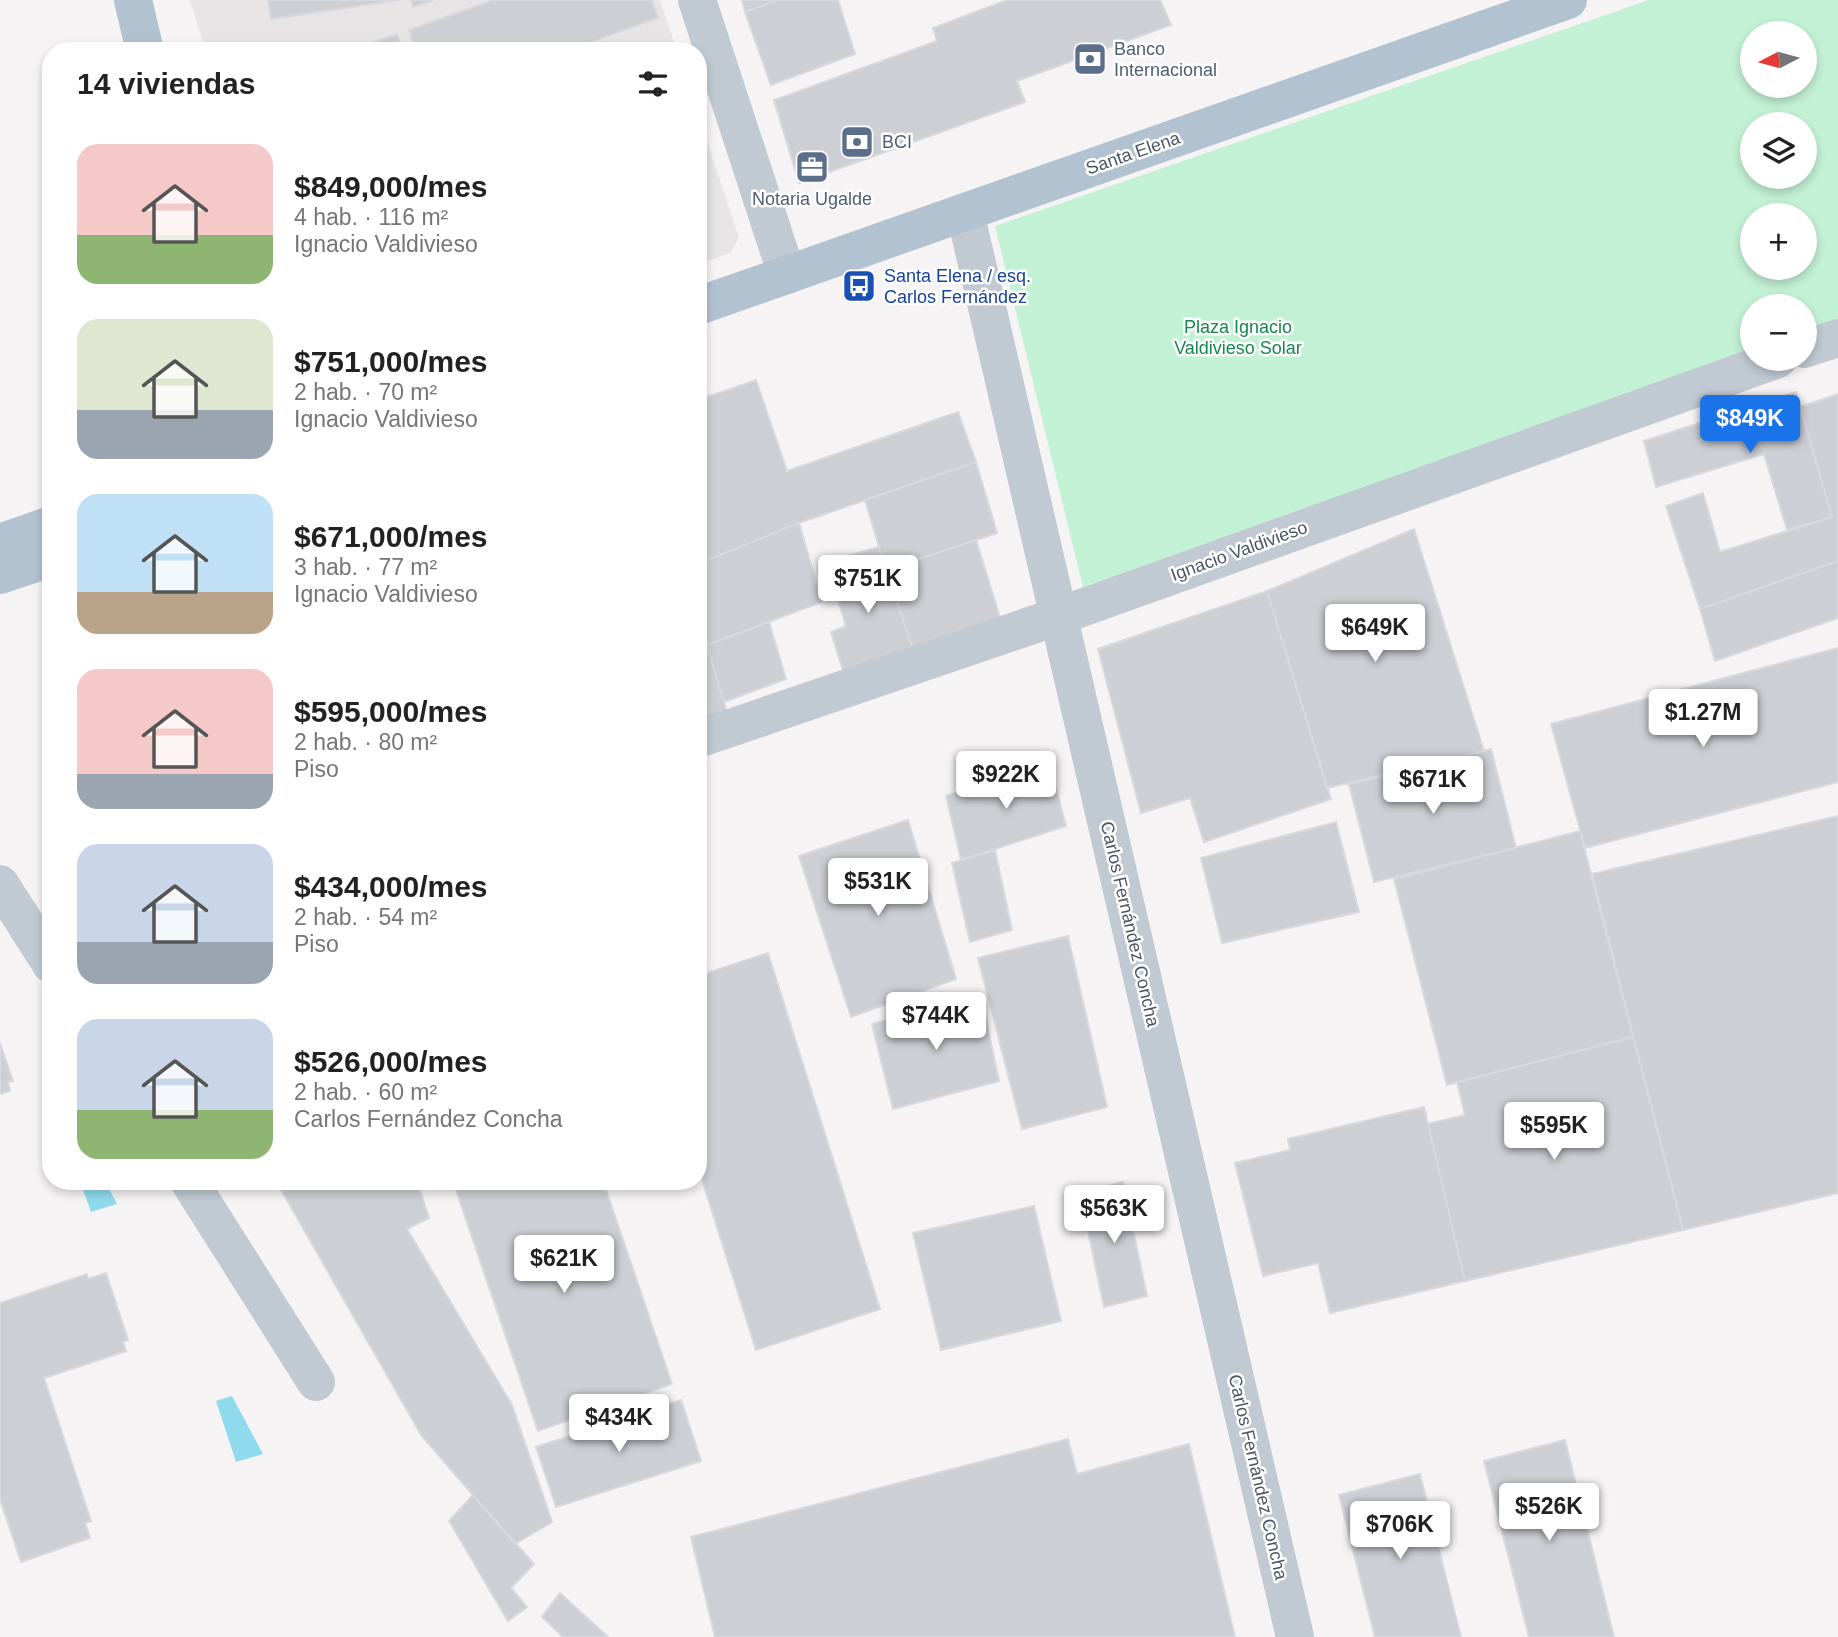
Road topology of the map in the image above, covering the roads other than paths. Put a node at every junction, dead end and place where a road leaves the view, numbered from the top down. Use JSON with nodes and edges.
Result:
{"nodes":[{"id":1,"x":133,"y":0,"type":"edge"},
{"id":2,"x":697,"y":0,"type":"edge"},
{"id":3,"x":1568,"y":0,"type":"edge"},
{"id":4,"x":143,"y":42,"type":"edge"},
{"id":5,"x":965,"y":212,"type":"junction"},
{"id":6,"x":786,"y":275,"type":"junction"},
{"id":7,"x":707,"y":303,"type":"edge"},
{"id":8,"x":1838,"y":338,"type":"edge"},
{"id":9,"x":1817,"y":345,"type":"edge"},
{"id":10,"x":1744,"y":371,"type":"edge"},
{"id":11,"x":42,"y":528,"type":"edge"},
{"id":12,"x":0,"y":543,"type":"edge"},
{"id":13,"x":42,"y":561,"type":"edge"},
{"id":14,"x":0,"y":575,"type":"edge"},
{"id":15,"x":1059,"y":616,"type":"junction"},
{"id":16,"x":707,"y":736,"type":"edge"},
{"id":17,"x":0,"y":884,"type":"edge"},
{"id":18,"x":42,"y":950,"type":"edge"},
{"id":19,"x":195,"y":1190,"type":"edge"},
{"id":20,"x":316,"y":1382,"type":"dead end"},
{"id":21,"x":1295,"y":1637,"type":"edge"}],
"edges":[{"from":1,"to":4,"type":"main road"},
{"from":2,"to":6,"type":"street"},
{"from":3,"to":5,"type":"main road","name":"Santa Elena"},
{"from":5,"to":6,"type":"main road","name":"Santa Elena"},
{"from":5,"to":15,"type":"street","name":"Carlos Fernández Concha"},
{"from":6,"to":7,"type":"main road","name":"Santa Elena"},
{"from":8,"to":9,"type":"street"},
{"from":10,"to":15,"type":"street","name":"Ignacio Valdivieso"},
{"from":11,"to":12,"type":"main road"},
{"from":13,"to":14,"type":"main road"},
{"from":15,"to":16,"type":"street","name":"Ignacio Valdivieso"},
{"from":15,"to":21,"type":"street","name":"Carlos Fernández Concha"},
{"from":17,"to":18,"type":"street"},
{"from":19,"to":20,"type":"street"}]}
